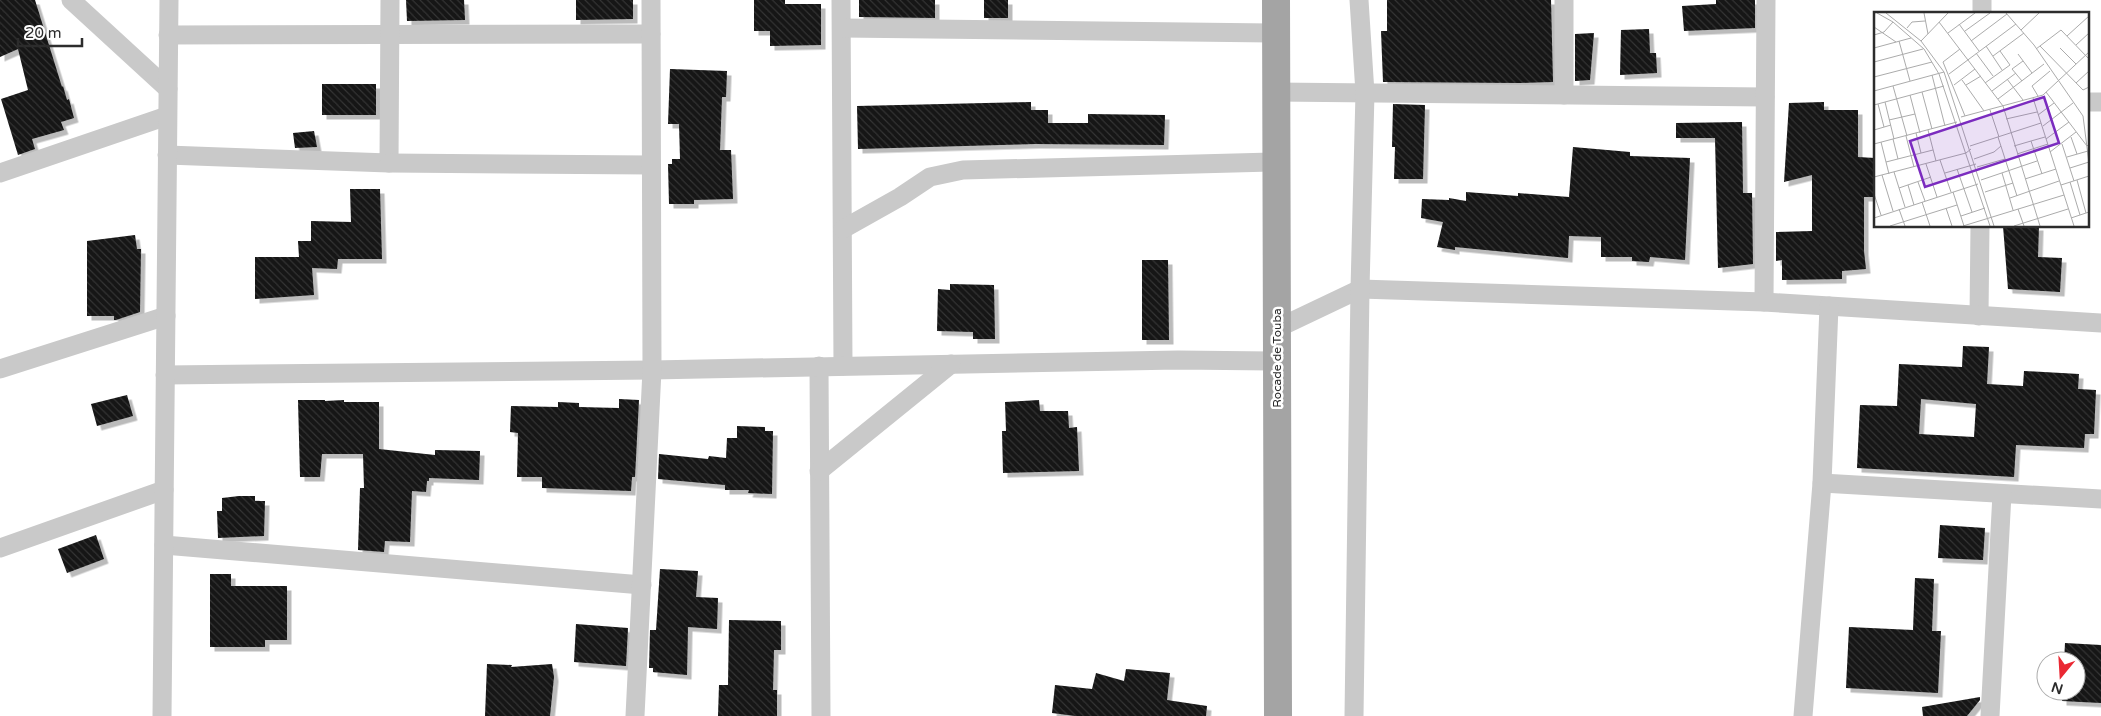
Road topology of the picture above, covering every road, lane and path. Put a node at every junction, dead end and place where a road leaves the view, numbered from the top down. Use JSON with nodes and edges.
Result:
{"nodes":[{"id":1,"x":72,"y":0,"type":"edge"},
{"id":2,"x":168,"y":0,"type":"edge"},
{"id":3,"x":390,"y":0,"type":"edge"},
{"id":4,"x":651,"y":0,"type":"edge"},
{"id":5,"x":842,"y":0,"type":"edge"},
{"id":6,"x":1276,"y":0,"type":"edge"},
{"id":7,"x":1359,"y":0,"type":"edge"},
{"id":8,"x":1564,"y":0,"type":"edge"},
{"id":9,"x":1766,"y":0,"type":"edge"},
{"id":10,"x":842,"y":28,"type":"junction"},
{"id":11,"x":390,"y":33,"type":"junction"},
{"id":12,"x":1275,"y":33,"type":"junction"},
{"id":13,"x":651,"y":34,"type":"junction"},
{"id":14,"x":168,"y":35,"type":"junction"},
{"id":15,"x":168,"y":89,"type":"junction"},
{"id":16,"x":1275,"y":92,"type":"junction"},
{"id":17,"x":1365,"y":93,"type":"junction"},
{"id":18,"x":1564,"y":95,"type":"junction"},
{"id":19,"x":1765,"y":97,"type":"junction"},
{"id":20,"x":2088,"y":102,"type":"edge"},
{"id":21,"x":2101,"y":102,"type":"edge"},
{"id":22,"x":167,"y":116,"type":"junction"},
{"id":23,"x":167,"y":155,"type":"junction"},
{"id":24,"x":1275,"y":162,"type":"junction"},
{"id":25,"x":389,"y":163,"type":"junction"},
{"id":26,"x":651,"y":165,"type":"junction"},
{"id":27,"x":0,"y":173,"type":"edge"},
{"id":28,"x":843,"y":228,"type":"junction"},
{"id":29,"x":1980,"y":228,"type":"edge"},
{"id":30,"x":1360,"y":289,"type":"junction"},
{"id":31,"x":1764,"y":302,"type":"junction"},
{"id":32,"x":1829,"y":306,"type":"junction"},
{"id":33,"x":166,"y":316,"type":"junction"},
{"id":34,"x":1979,"y":316,"type":"junction"},
{"id":35,"x":2101,"y":323,"type":"edge"},
{"id":36,"x":1278,"y":328,"type":"junction"},
{"id":37,"x":1277,"y":360,"type":"junction"},
{"id":38,"x":951,"y":364,"type":"junction"},
{"id":39,"x":819,"y":366,"type":"junction"},
{"id":40,"x":843,"y":366,"type":"junction"},
{"id":41,"x":0,"y":369,"type":"edge"},
{"id":42,"x":652,"y":370,"type":"junction"},
{"id":43,"x":166,"y":375,"type":"junction"},
{"id":44,"x":819,"y":470,"type":"junction"},
{"id":45,"x":1822,"y":483,"type":"junction"},
{"id":46,"x":164,"y":490,"type":"junction"},
{"id":47,"x":2002,"y":494,"type":"junction"},
{"id":48,"x":2101,"y":499,"type":"edge"},
{"id":49,"x":164,"y":545,"type":"junction"},
{"id":50,"x":0,"y":548,"type":"edge"},
{"id":51,"x":642,"y":585,"type":"junction"},
{"id":52,"x":162,"y":716,"type":"edge"},
{"id":53,"x":635,"y":716,"type":"edge"},
{"id":54,"x":821,"y":716,"type":"edge"},
{"id":55,"x":1278,"y":716,"type":"edge"},
{"id":56,"x":1354,"y":716,"type":"edge"},
{"id":57,"x":1803,"y":716,"type":"edge"},
{"id":58,"x":1990,"y":716,"type":"edge"}],
"edges":[{"from":1,"to":15,"type":"street"},
{"from":2,"to":14,"type":"street"},
{"from":3,"to":11,"type":"street"},
{"from":4,"to":13,"type":"street"},
{"from":5,"to":10,"type":"street"},
{"from":6,"to":12,"type":"main road","name":"Rocade de Touba"},
{"from":7,"to":17,"type":"street"},
{"from":8,"to":18,"type":"street"},
{"from":9,"to":19,"type":"street"},
{"from":10,"to":12,"type":"street"},
{"from":10,"to":28,"type":"street"},
{"from":11,"to":13,"type":"street"},
{"from":11,"to":14,"type":"street"},
{"from":11,"to":25,"type":"street"},
{"from":12,"to":16,"type":"main road","name":"Rocade de Touba"},
{"from":13,"to":26,"type":"street"},
{"from":14,"to":15,"type":"street"},
{"from":15,"to":22,"type":"street"},
{"from":16,"to":17,"type":"street"},
{"from":16,"to":24,"type":"main road","name":"Rocade de Touba"},
{"from":17,"to":18,"type":"street"},
{"from":17,"to":30,"type":"street"},
{"from":18,"to":19,"type":"street"},
{"from":19,"to":31,"type":"street"},
{"from":20,"to":21,"type":"street"},
{"from":22,"to":23,"type":"street"},
{"from":22,"to":27,"type":"street"},
{"from":23,"to":25,"type":"street"},
{"from":23,"to":33,"type":"street"},
{"from":24,"to":28,"type":"street"},
{"from":24,"to":36,"type":"main road","name":"Rocade de Touba"},
{"from":25,"to":26,"type":"street"},
{"from":26,"to":42,"type":"street"},
{"from":28,"to":40,"type":"street"},
{"from":29,"to":34,"type":"street"},
{"from":30,"to":31,"type":"street"},
{"from":30,"to":36,"type":"street"},
{"from":30,"to":56,"type":"street"},
{"from":31,"to":32,"type":"street"},
{"from":32,"to":34,"type":"street"},
{"from":32,"to":45,"type":"street"},
{"from":33,"to":41,"type":"street"},
{"from":33,"to":43,"type":"street"},
{"from":34,"to":35,"type":"street"},
{"from":36,"to":37,"type":"main road","name":"Rocade de Touba"},
{"from":37,"to":38,"type":"street"},
{"from":37,"to":55,"type":"main road","name":"Rocade de Touba"},
{"from":38,"to":40,"type":"street"},
{"from":38,"to":44,"type":"street"},
{"from":39,"to":40,"type":"street"},
{"from":39,"to":42,"type":"street"},
{"from":39,"to":44,"type":"street"},
{"from":42,"to":43,"type":"street"},
{"from":42,"to":51,"type":"street"},
{"from":43,"to":46,"type":"street"},
{"from":44,"to":54,"type":"street"},
{"from":45,"to":47,"type":"street"},
{"from":45,"to":57,"type":"street"},
{"from":46,"to":49,"type":"street"},
{"from":46,"to":50,"type":"street"},
{"from":47,"to":48,"type":"street"},
{"from":47,"to":58,"type":"street"},
{"from":49,"to":51,"type":"street"},
{"from":49,"to":52,"type":"street"},
{"from":51,"to":53,"type":"street"}]}
